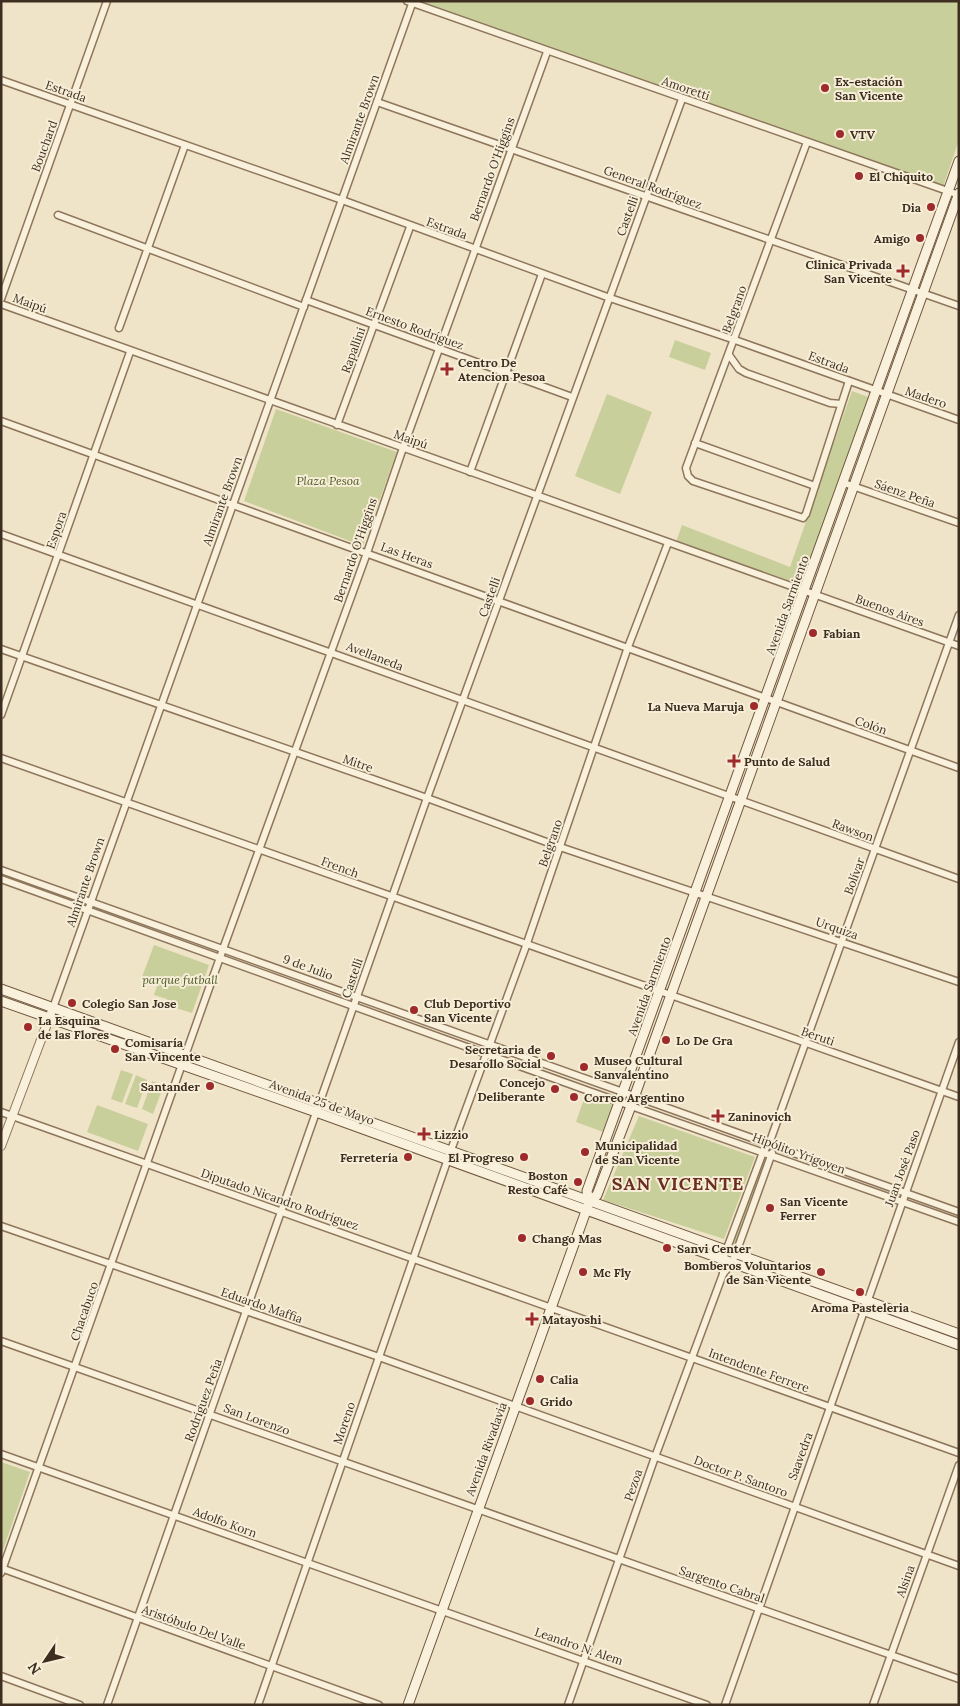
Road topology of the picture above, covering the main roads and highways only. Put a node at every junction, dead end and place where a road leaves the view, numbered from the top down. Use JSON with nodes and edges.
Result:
{"nodes":[{"id":1,"x":959,"y":161,"type":"edge"},
{"id":2,"x":959,"y":194,"type":"edge"},
{"id":3,"x":918,"y":292,"type":"junction"},
{"id":4,"x":848,"y":485,"type":"junction"},
{"id":5,"x":1,"y":989,"type":"edge"},
{"id":6,"x":1,"y":1001,"type":"edge"},
{"id":7,"x":588,"y":1206,"type":"junction"},
{"id":8,"x":959,"y":1334,"type":"edge"},
{"id":9,"x":959,"y":1345,"type":"edge"},
{"id":10,"x":408,"y":1705,"type":"edge"}],
"edges":[{"from":1,"to":3,"type":"main road","name":"Avenida Sarmiento"},
{"from":2,"to":3,"type":"main road","name":"Avenida Sarmiento"},
{"from":3,"to":4,"type":"main road","name":"Avenida Sarmiento"},
{"from":3,"to":4,"type":"main road","name":"Avenida Sarmiento"},
{"from":4,"to":7,"type":"main road","name":"Avenida Sarmiento"},
{"from":4,"to":7,"type":"main road","name":"Avenida Sarmiento"},
{"from":5,"to":7,"type":"main road","name":"Avenida 25 de Mayo"},
{"from":6,"to":7,"type":"main road","name":"Avenida 25 de Mayo"},
{"from":7,"to":8,"type":"main road"},
{"from":7,"to":9,"type":"main road"},
{"from":7,"to":10,"type":"main road","name":"Avenida Rivadavia"}]}
